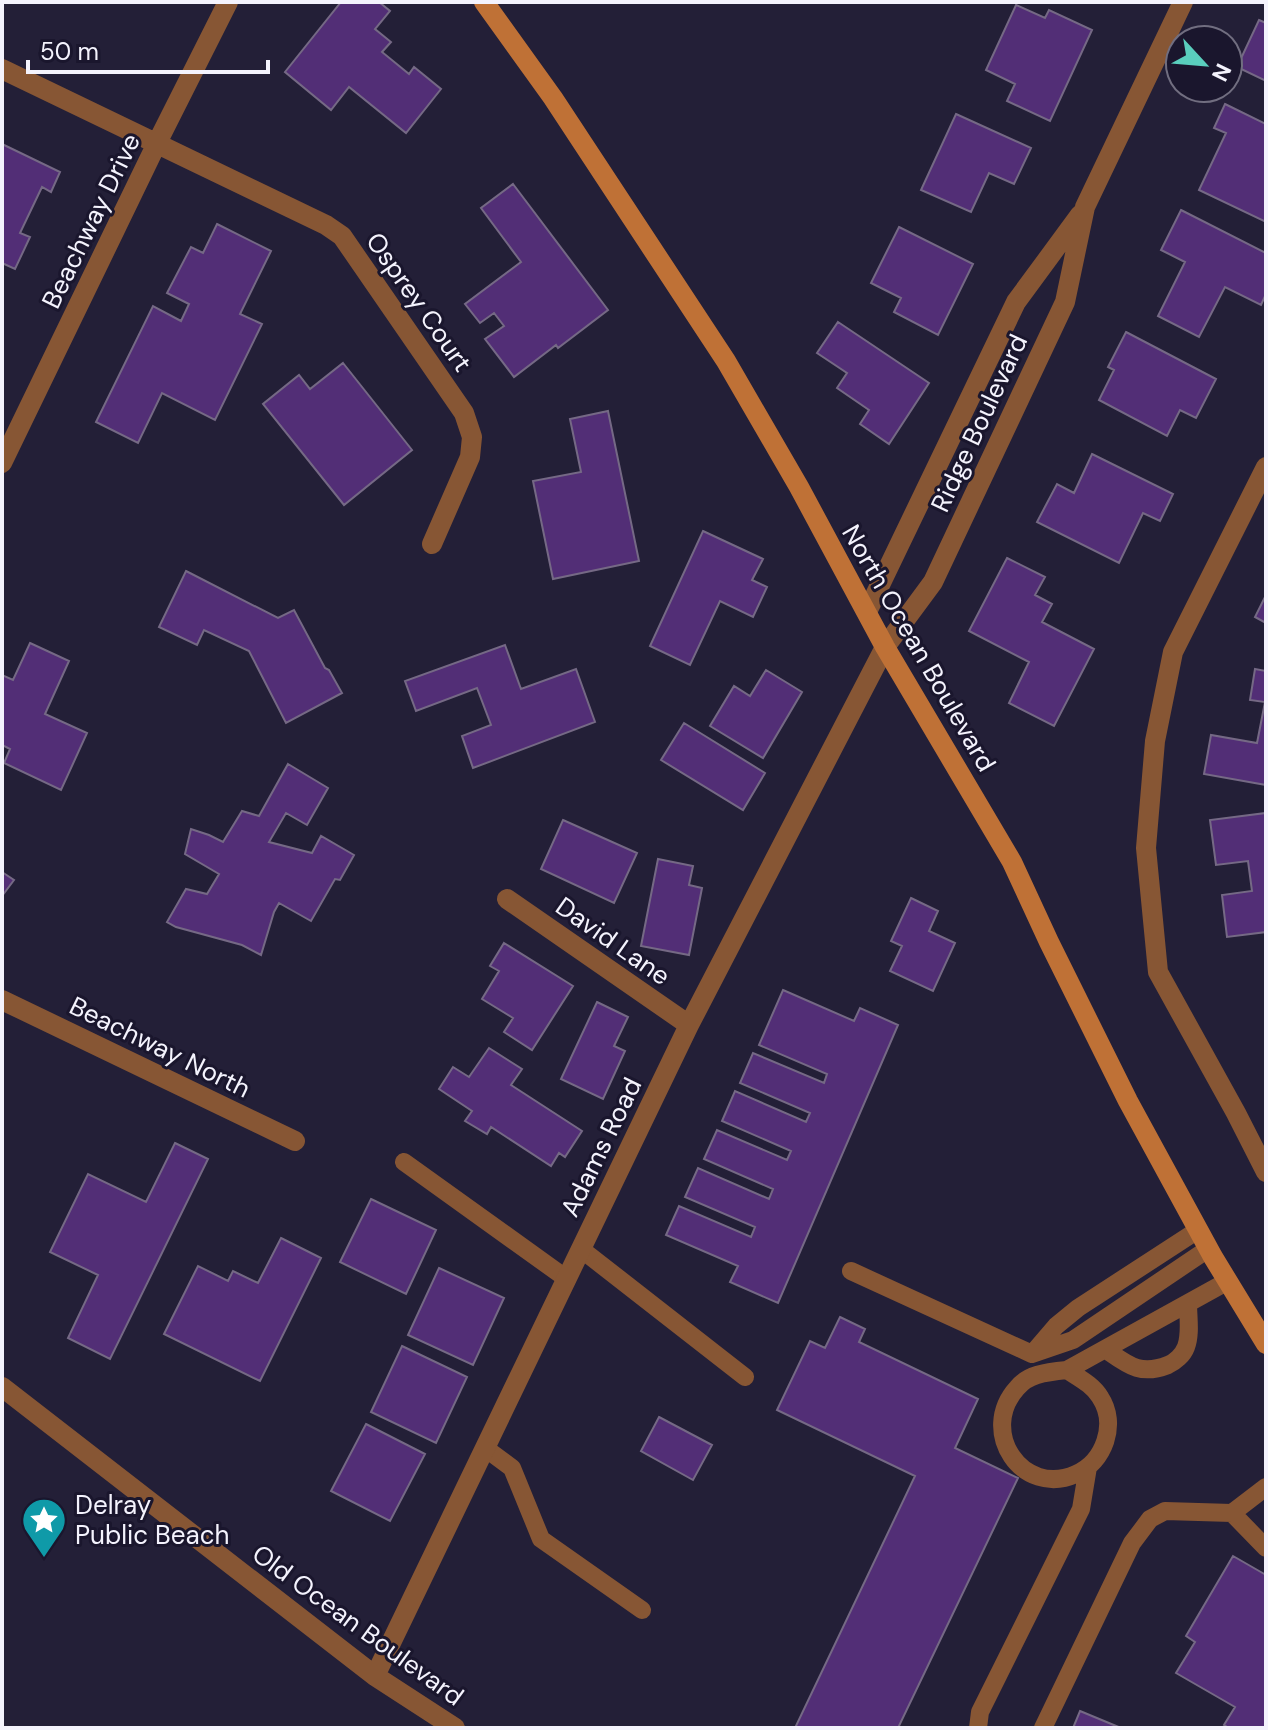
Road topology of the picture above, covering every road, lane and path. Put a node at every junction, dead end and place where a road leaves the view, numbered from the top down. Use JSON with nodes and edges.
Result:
{"nodes":[{"id":1,"x":228,"y":2,"type":"edge"},
{"id":2,"x":484,"y":2,"type":"edge"},
{"id":3,"x":1183,"y":2,"type":"edge"},
{"id":4,"x":2,"y":69,"type":"edge"},
{"id":5,"x":157,"y":143,"type":"junction"},
{"id":6,"x":1085,"y":207,"type":"junction"},
{"id":7,"x":2,"y":463,"type":"edge"},
{"id":8,"x":1266,"y":467,"type":"edge"},
{"id":9,"x":432,"y":544,"type":"dead end"},
{"id":10,"x":867,"y":612,"type":"junction"},
{"id":11,"x":885,"y":647,"type":"junction"},
{"id":12,"x":507,"y":899,"type":"dead end"},
{"id":13,"x":2,"y":1000,"type":"edge"},
{"id":14,"x":689,"y":1025,"type":"junction"},
{"id":15,"x":295,"y":1141,"type":"dead end"},
{"id":16,"x":404,"y":1162,"type":"dead end"},
{"id":17,"x":1266,"y":1172,"type":"edge"},
{"id":18,"x":1198,"y":1230,"type":"junction"},
{"id":19,"x":581,"y":1249,"type":"junction"},
{"id":20,"x":1208,"y":1249,"type":"junction"},
{"id":21,"x":851,"y":1271,"type":"dead end"},
{"id":22,"x":567,"y":1279,"type":"junction"},
{"id":23,"x":1228,"y":1281,"type":"junction"},
{"id":24,"x":1188,"y":1303,"type":"junction"},
{"id":25,"x":1266,"y":1344,"type":"edge"},
{"id":26,"x":1105,"y":1349,"type":"junction"},
{"id":27,"x":1032,"y":1354,"type":"junction"},
{"id":28,"x":1067,"y":1370,"type":"junction"},
{"id":29,"x":1042,"y":1374,"type":"junction"},
{"id":30,"x":745,"y":1377,"type":"dead end"},
{"id":31,"x":2,"y":1387,"type":"edge"},
{"id":32,"x":485,"y":1448,"type":"junction"},
{"id":33,"x":1088,"y":1467,"type":"junction"},
{"id":34,"x":1266,"y":1487,"type":"edge"},
{"id":35,"x":1232,"y":1513,"type":"junction"},
{"id":36,"x":1266,"y":1548,"type":"edge"},
{"id":37,"x":642,"y":1610,"type":"dead end"},
{"id":38,"x":375,"y":1676,"type":"junction"},
{"id":39,"x":455,"y":1728,"type":"edge"},
{"id":40,"x":978,"y":1728,"type":"edge"},
{"id":41,"x":1043,"y":1728,"type":"edge"}],
"edges":[{"from":1,"to":5,"type":"street","name":"Beachway Drive"},
{"from":2,"to":10,"type":"main road","name":"North Ocean Boulevard"},
{"from":3,"to":6,"type":"street","name":"Ridge Boulevard"},
{"from":4,"to":5,"type":"street","name":"Osprey Court"},
{"from":5,"to":7,"type":"street","name":"Beachway Drive"},
{"from":5,"to":9,"type":"street","name":"Osprey Court"},
{"from":6,"to":10,"type":"street","name":"Ridge Boulevard"},
{"from":6,"to":11,"type":"street","name":"Ridge Boulevard"},
{"from":8,"to":17,"type":"street"},
{"from":10,"to":11,"type":"main road","name":"North Ocean Boulevard"},
{"from":11,"to":14,"type":"street","name":"Adams Road"},
{"from":11,"to":18,"type":"main road","name":"North Ocean Boulevard"},
{"from":12,"to":14,"type":"street","name":"David Lane"},
{"from":13,"to":15,"type":"street","name":"Beachway North"},
{"from":14,"to":19,"type":"street","name":"Adams Road"},
{"from":16,"to":22,"type":"lane"},
{"from":18,"to":20,"type":"main road","name":"North Ocean Boulevard"},
{"from":18,"to":27,"type":"lane"},
{"from":19,"to":22,"type":"street","name":"Adams Road"},
{"from":19,"to":30,"type":"lane"},
{"from":20,"to":23,"type":"main road","name":"North Ocean Boulevard"},
{"from":20,"to":27,"type":"lane"},
{"from":21,"to":27,"type":"lane"},
{"from":22,"to":32,"type":"street","name":"Adams Road"},
{"from":23,"to":24,"type":"lane"},
{"from":23,"to":25,"type":"main road","name":"North Ocean Boulevard"},
{"from":24,"to":26,"type":"lane"},
{"from":24,"to":26,"type":"lane"},
{"from":26,"to":28,"type":"lane"},
{"from":27,"to":29,"type":"lane"},
{"from":28,"to":29,"type":"lane"},
{"from":28,"to":33,"type":"lane"},
{"from":29,"to":33,"type":"lane"},
{"from":31,"to":38,"type":"street","name":"Old Ocean Boulevard"},
{"from":32,"to":37,"type":"lane"},
{"from":32,"to":38,"type":"street","name":"Adams Road"},
{"from":33,"to":40,"type":"lane"},
{"from":34,"to":35,"type":"lane"},
{"from":35,"to":36,"type":"lane"},
{"from":35,"to":41,"type":"lane"},
{"from":38,"to":39,"type":"street","name":"Old Ocean Boulevard"}]}
